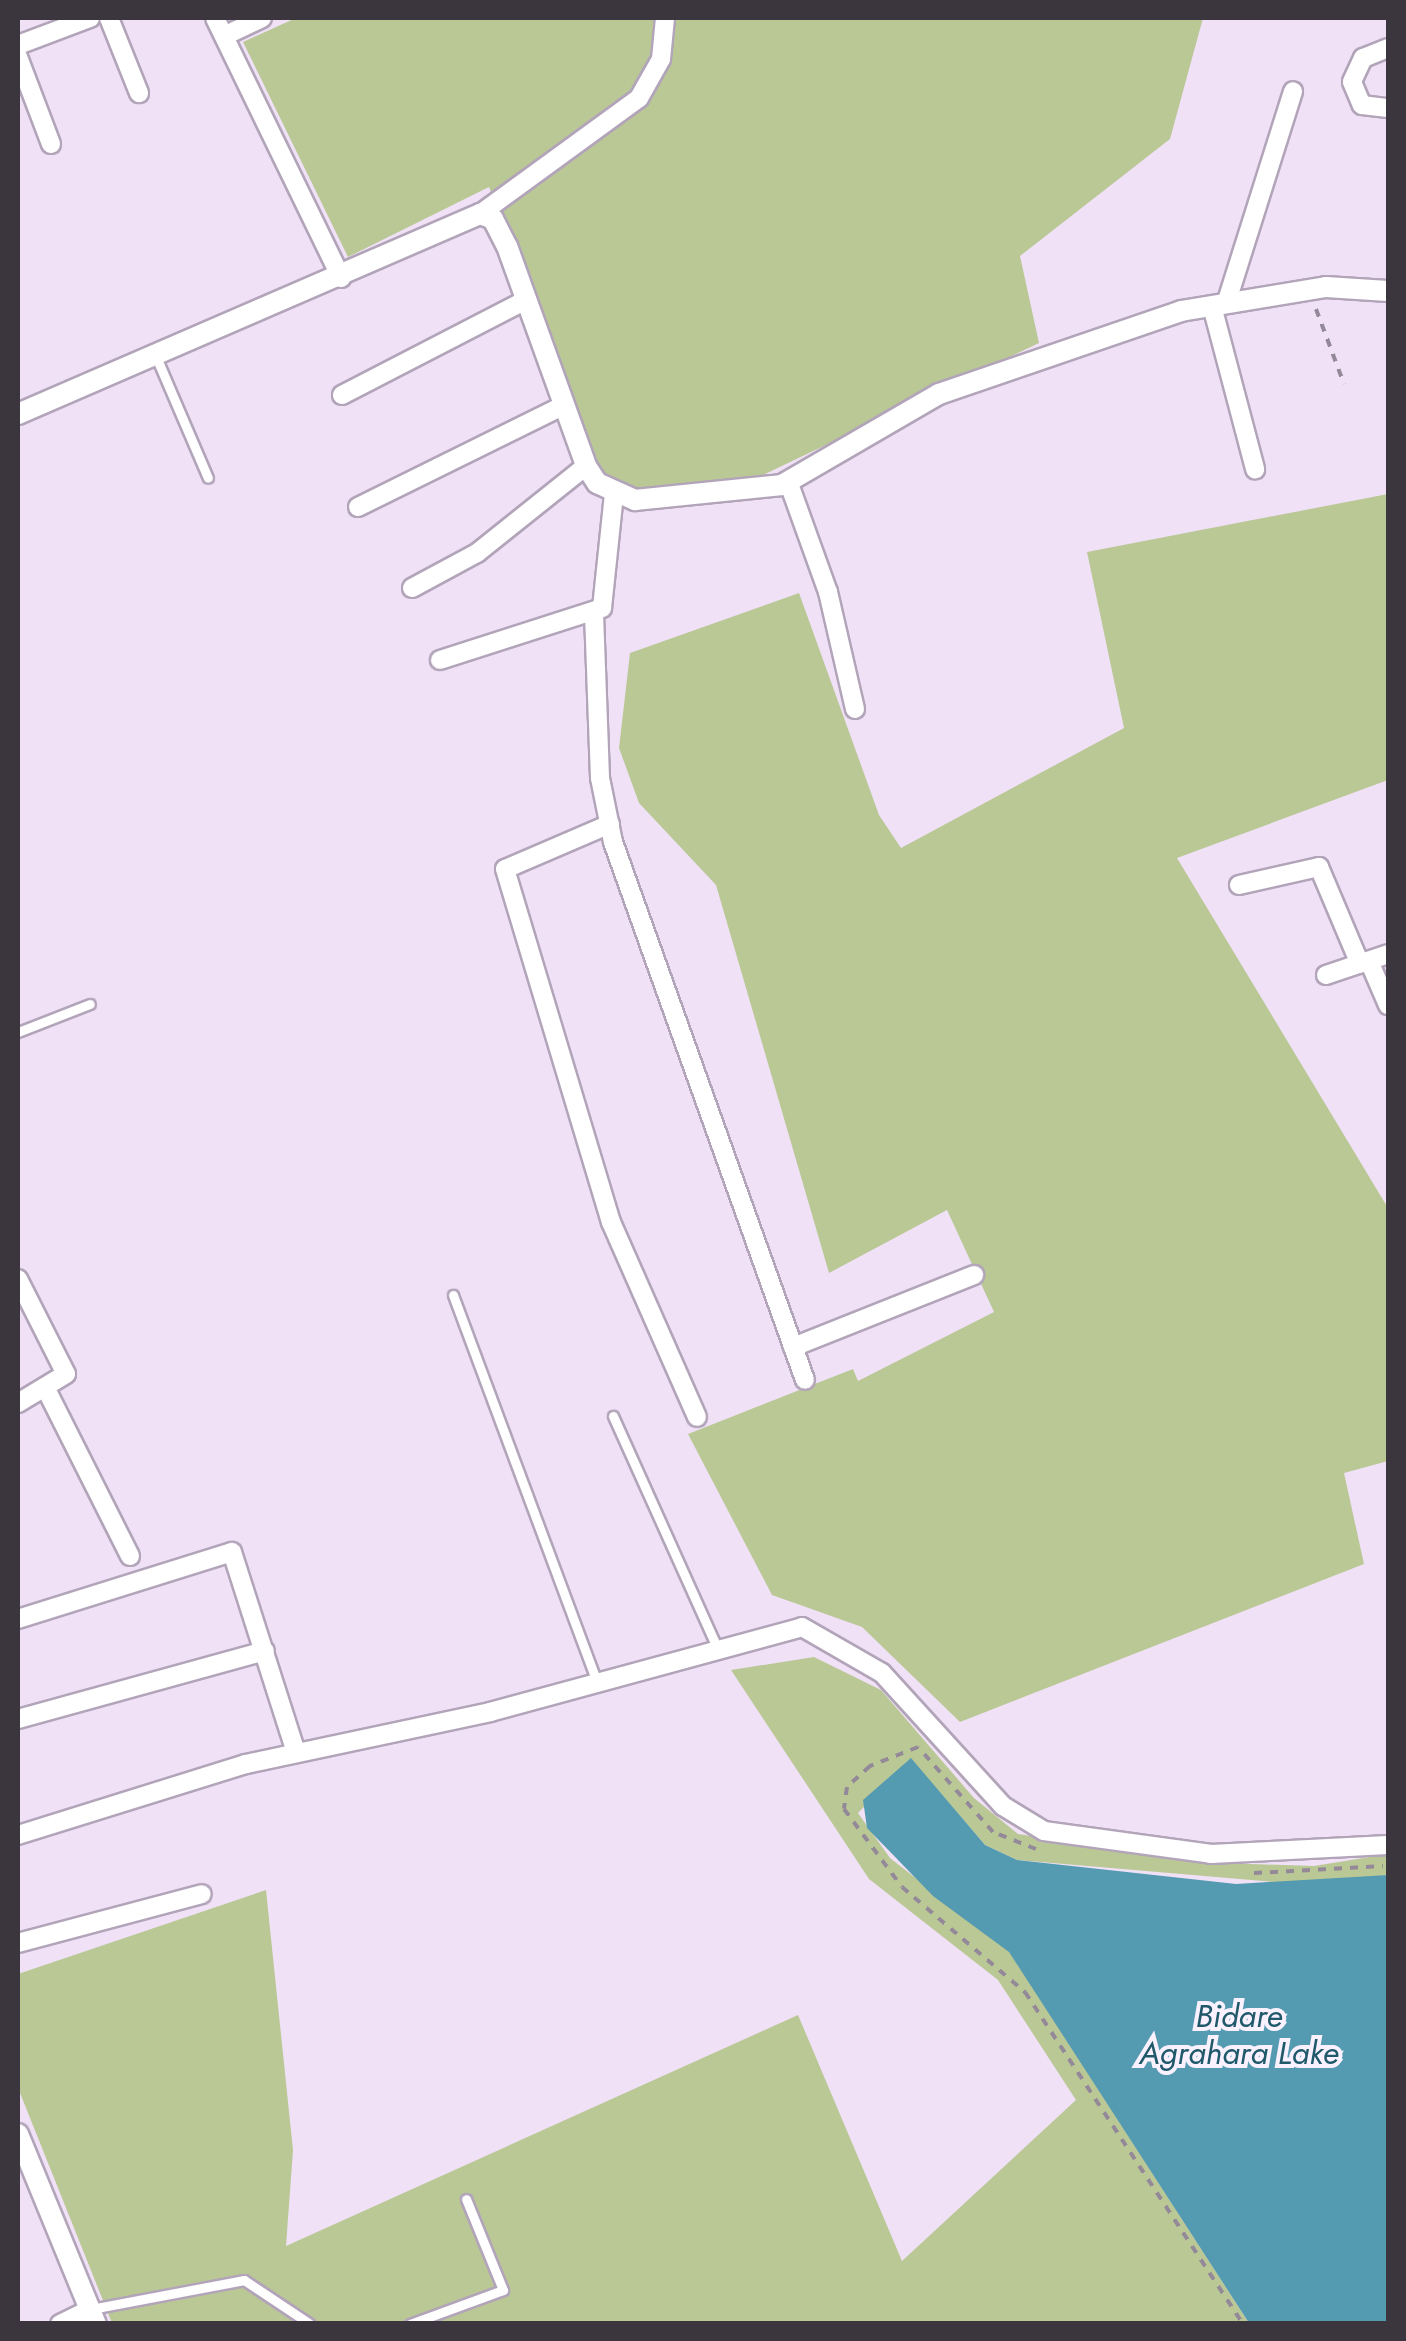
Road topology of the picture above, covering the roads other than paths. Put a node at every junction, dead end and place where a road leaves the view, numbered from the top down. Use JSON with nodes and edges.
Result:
{"nodes":[{"id":1,"x":90,"y":18,"type":"edge"},
{"id":2,"x":109,"y":18,"type":"edge"},
{"id":3,"x":216,"y":18,"type":"edge"},
{"id":4,"x":262,"y":18,"type":"edge"},
{"id":5,"x":665,"y":18,"type":"edge"},
{"id":6,"x":224,"y":36,"type":"junction"},
{"id":7,"x":18,"y":45,"type":"edge"},
{"id":8,"x":1388,"y":48,"type":"edge"},
{"id":9,"x":18,"y":57,"type":"edge"},
{"id":10,"x":1293,"y":91,"type":"dead end"},
{"id":11,"x":138,"y":94,"type":"dead end"},
{"id":12,"x":1388,"y":108,"type":"edge"},
{"id":13,"x":51,"y":144,"type":"dead end"},
{"id":14,"x":480,"y":214,"type":"junction"},
{"id":15,"x":341,"y":278,"type":"junction"},
{"id":16,"x":1388,"y":291,"type":"edge"},
{"id":17,"x":526,"y":300,"type":"junction"},
{"id":18,"x":1219,"y":305,"type":"junction"},
{"id":19,"x":157,"y":360,"type":"junction"},
{"id":20,"x":342,"y":396,"type":"dead end"},
{"id":21,"x":564,"y":405,"type":"junction"},
{"id":22,"x":18,"y":414,"type":"edge"},
{"id":23,"x":586,"y":466,"type":"junction"},
{"id":24,"x":1254,"y":469,"type":"dead end"},
{"id":25,"x":208,"y":478,"type":"dead end"},
{"id":26,"x":788,"y":481,"type":"junction"},
{"id":27,"x":614,"y":494,"type":"junction"},
{"id":28,"x":358,"y":507,"type":"dead end"},
{"id":29,"x":412,"y":588,"type":"dead end"},
{"id":30,"x":594,"y":614,"type":"junction"},
{"id":31,"x":440,"y":660,"type":"dead end"},
{"id":32,"x":855,"y":709,"type":"dead end"},
{"id":33,"x":610,"y":824,"type":"junction"},
{"id":34,"x":1239,"y":885,"type":"dead end"},
{"id":35,"x":1388,"y":954,"type":"edge"},
{"id":36,"x":1364,"y":962,"type":"junction"},
{"id":37,"x":1326,"y":975,"type":"dead end"},
{"id":38,"x":90,"y":1004,"type":"dead end"},
{"id":39,"x":1388,"y":1005,"type":"edge"},
{"id":40,"x":18,"y":1032,"type":"edge"},
{"id":41,"x":974,"y":1275,"type":"dead end"},
{"id":42,"x":18,"y":1279,"type":"edge"},
{"id":43,"x":453,"y":1295,"type":"dead end"},
{"id":44,"x":793,"y":1347,"type":"junction"},
{"id":45,"x":805,"y":1380,"type":"dead end"},
{"id":46,"x":46,"y":1389,"type":"junction"},
{"id":47,"x":18,"y":1403,"type":"edge"},
{"id":48,"x":613,"y":1416,"type":"dead end"},
{"id":49,"x":697,"y":1417,"type":"dead end"},
{"id":50,"x":130,"y":1556,"type":"dead end"},
{"id":51,"x":18,"y":1619,"type":"edge"},
{"id":52,"x":718,"y":1650,"type":"junction"},
{"id":53,"x":265,"y":1652,"type":"junction"},
{"id":54,"x":597,"y":1683,"type":"junction"},
{"id":55,"x":18,"y":1719,"type":"edge"},
{"id":56,"x":296,"y":1753,"type":"junction"},
{"id":57,"x":18,"y":1835,"type":"edge"},
{"id":58,"x":1388,"y":1845,"type":"edge"},
{"id":59,"x":202,"y":1894,"type":"dead end"},
{"id":60,"x":18,"y":1943,"type":"edge"},
{"id":61,"x":18,"y":2134,"type":"edge"},
{"id":62,"x":466,"y":2199,"type":"dead end"},
{"id":63,"x":94,"y":2316,"type":"edge"},
{"id":64,"x":60,"y":2324,"type":"edge"},
{"id":65,"x":310,"y":2324,"type":"edge"},
{"id":66,"x":410,"y":2324,"type":"edge"}],
"edges":[{"from":1,"to":7,"type":"street"},
{"from":2,"to":11,"type":"street"},
{"from":3,"to":6,"type":"street"},
{"from":4,"to":6,"type":"street"},
{"from":5,"to":14,"type":"street"},
{"from":6,"to":15,"type":"street"},
{"from":8,"to":12,"type":"street"},
{"from":9,"to":13,"type":"street"},
{"from":10,"to":18,"type":"street"},
{"from":14,"to":15,"type":"street"},
{"from":14,"to":17,"type":"street"},
{"from":15,"to":19,"type":"street"},
{"from":16,"to":18,"type":"street"},
{"from":17,"to":20,"type":"street"},
{"from":17,"to":21,"type":"street"},
{"from":18,"to":24,"type":"street"},
{"from":18,"to":26,"type":"street"},
{"from":19,"to":22,"type":"street"},
{"from":19,"to":25,"type":"lane"},
{"from":21,"to":23,"type":"street"},
{"from":21,"to":28,"type":"street"},
{"from":23,"to":27,"type":"street"},
{"from":23,"to":29,"type":"street"},
{"from":26,"to":27,"type":"street"},
{"from":26,"to":32,"type":"street"},
{"from":27,"to":30,"type":"street"},
{"from":30,"to":31,"type":"street"},
{"from":30,"to":33,"type":"street"},
{"from":33,"to":44,"type":"street"},
{"from":33,"to":49,"type":"street"},
{"from":34,"to":36,"type":"street"},
{"from":35,"to":36,"type":"street"},
{"from":36,"to":37,"type":"street"},
{"from":36,"to":39,"type":"street"},
{"from":38,"to":40,"type":"lane"},
{"from":41,"to":44,"type":"street"},
{"from":42,"to":46,"type":"street"},
{"from":43,"to":54,"type":"lane"},
{"from":44,"to":45,"type":"street"},
{"from":46,"to":47,"type":"street"},
{"from":46,"to":50,"type":"street"},
{"from":48,"to":52,"type":"lane"},
{"from":51,"to":53,"type":"street"},
{"from":52,"to":54,"type":"street"},
{"from":52,"to":58,"type":"street"},
{"from":53,"to":55,"type":"street"},
{"from":53,"to":56,"type":"street"},
{"from":54,"to":56,"type":"street"},
{"from":56,"to":57,"type":"street"},
{"from":59,"to":60,"type":"street"},
{"from":61,"to":63,"type":"street"},
{"from":62,"to":66,"type":"lane"},
{"from":63,"to":64,"type":"street"},
{"from":63,"to":65,"type":"lane"}]}
